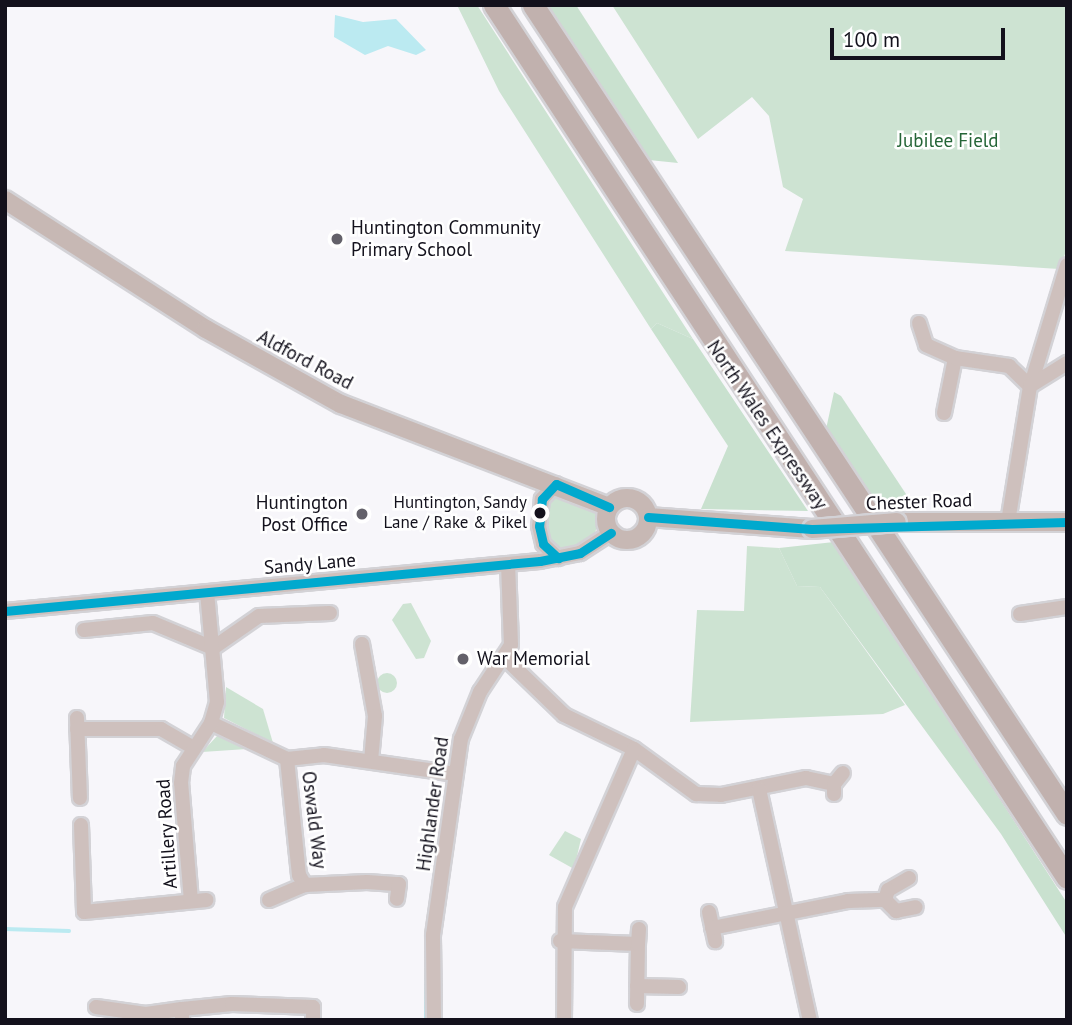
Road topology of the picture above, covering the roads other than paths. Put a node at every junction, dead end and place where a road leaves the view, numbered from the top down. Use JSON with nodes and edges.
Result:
{"nodes":[{"id":1,"x":494,"y":5,"type":"edge"},
{"id":2,"x":533,"y":5,"type":"edge"},
{"id":3,"x":5,"y":200,"type":"edge"},
{"id":4,"x":1067,"y":265,"type":"edge"},
{"id":5,"x":919,"y":323,"type":"dead end"},
{"id":6,"x":955,"y":358,"type":"junction"},
{"id":7,"x":1067,"y":363,"type":"edge"},
{"id":8,"x":1030,"y":386,"type":"junction"},
{"id":9,"x":944,"y":412,"type":"dead end"},
{"id":10,"x":556,"y":484,"type":"junction"},
{"id":11,"x":609,"y":507,"type":"junction"},
{"id":12,"x":648,"y":517,"type":"junction"},
{"id":13,"x":1008,"y":522,"type":"junction"},
{"id":14,"x":1067,"y":522,"type":"edge"},
{"id":15,"x":611,"y":533,"type":"junction"},
{"id":16,"x":558,"y":558,"type":"junction"},
{"id":17,"x":508,"y":564,"type":"junction"},
{"id":18,"x":207,"y":593,"type":"junction"},
{"id":19,"x":1067,"y":607,"type":"edge"},
{"id":20,"x":5,"y":611,"type":"edge"},
{"id":21,"x":330,"y":613,"type":"dead end"},
{"id":22,"x":1020,"y":614,"type":"dead end"},
{"id":23,"x":84,"y":630,"type":"dead end"},
{"id":24,"x":362,"y":644,"type":"dead end"},
{"id":25,"x":213,"y":648,"type":"junction"},
{"id":26,"x":504,"y":657,"type":"junction"},
{"id":27,"x":211,"y":723,"type":"junction"},
{"id":28,"x":194,"y":748,"type":"junction"},
{"id":29,"x":634,"y":749,"type":"junction"},
{"id":30,"x":287,"y":759,"type":"junction"},
{"id":31,"x":371,"y":761,"type":"junction"},
{"id":32,"x":456,"y":774,"type":"junction"},
{"id":33,"x":837,"y":783,"type":"dead end"},
{"id":34,"x":760,"y":789,"type":"junction"},
{"id":35,"x":80,"y":797,"type":"dead end"},
{"id":36,"x":1067,"y":814,"type":"edge"},
{"id":37,"x":81,"y":825,"type":"dead end"},
{"id":38,"x":909,"y":878,"type":"dead end"},
{"id":39,"x":1067,"y":878,"type":"edge"},
{"id":40,"x":305,"y":885,"type":"junction"},
{"id":41,"x":399,"y":885,"type":"dead end"},
{"id":42,"x":206,"y":900,"type":"dead end"},
{"id":43,"x":269,"y":900,"type":"dead end"},
{"id":44,"x":885,"y":900,"type":"junction"},
{"id":45,"x":191,"y":901,"type":"junction"},
{"id":46,"x":916,"y":908,"type":"dead end"},
{"id":47,"x":709,"y":912,"type":"dead end"},
{"id":48,"x":785,"y":913,"type":"junction"},
{"id":49,"x":560,"y":941,"type":"junction"},
{"id":50,"x":637,"y":986,"type":"junction"},
{"id":51,"x":679,"y":986,"type":"dead end"},
{"id":52,"x":313,"y":990,"type":"dead end"},
{"id":53,"x":637,"y":1004,"type":"dead end"},
{"id":54,"x":104,"y":1012,"type":"edge"},
{"id":55,"x":313,"y":1013,"type":"edge"},
{"id":56,"x":182,"y":1014,"type":"edge"},
{"id":57,"x":434,"y":1020,"type":"edge"},
{"id":58,"x":564,"y":1020,"type":"edge"},
{"id":59,"x":810,"y":1020,"type":"edge"}],
"edges":[{"from":1,"to":39,"type":"highway","name":"North Wales Expressway"},
{"from":2,"to":36,"type":"highway","name":"North Wales Expressway"},
{"from":3,"to":10,"type":"main road","name":"Aldford Road"},
{"from":4,"to":8,"type":"street"},
{"from":5,"to":6,"type":"street"},
{"from":6,"to":8,"type":"street"},
{"from":6,"to":9,"type":"street"},
{"from":7,"to":8,"type":"street"},
{"from":8,"to":13,"type":"street"},
{"from":10,"to":11,"type":"main road","name":"Aldford Road"},
{"from":10,"to":16,"type":"street"},
{"from":11,"to":12,"type":"main road"},
{"from":11,"to":15,"type":"main road"},
{"from":12,"to":13,"type":"main road","name":"Chester Road","bridge":true},
{"from":12,"to":15,"type":"main road"},
{"from":13,"to":14,"type":"main road","name":"Chester Road"},
{"from":15,"to":16,"type":"street","name":"Sandy Lane"},
{"from":16,"to":17,"type":"street","name":"Sandy Lane"},
{"from":17,"to":18,"type":"street","name":"Sandy Lane"},
{"from":17,"to":26,"type":"street","name":"Highlander Road"},
{"from":18,"to":20,"type":"street","name":"Sandy Lane"},
{"from":18,"to":25,"type":"street","name":"Artillery Road"},
{"from":19,"to":22,"type":"street"},
{"from":21,"to":25,"type":"street"},
{"from":23,"to":25,"type":"street"},
{"from":24,"to":31,"type":"street"},
{"from":25,"to":27,"type":"street","name":"Artillery Road"},
{"from":26,"to":29,"type":"street"},
{"from":26,"to":32,"type":"street","name":"Highlander Road"},
{"from":27,"to":28,"type":"street","name":"Artillery Road"},
{"from":27,"to":30,"type":"street"},
{"from":28,"to":35,"type":"street"},
{"from":28,"to":45,"type":"street","name":"Artillery Road"},
{"from":29,"to":34,"type":"street"},
{"from":29,"to":49,"type":"street"},
{"from":30,"to":31,"type":"street"},
{"from":30,"to":40,"type":"street","name":"Oswald Way"},
{"from":31,"to":32,"type":"street"},
{"from":32,"to":57,"type":"street","name":"Highlander Road"},
{"from":33,"to":34,"type":"street"},
{"from":34,"to":48,"type":"street"},
{"from":37,"to":45,"type":"street"},
{"from":38,"to":44,"type":"street"},
{"from":40,"to":41,"type":"street","name":"Oswald Way"},
{"from":40,"to":43,"type":"street","name":"Oswald Way"},
{"from":42,"to":45,"type":"street"},
{"from":44,"to":46,"type":"street"},
{"from":44,"to":48,"type":"street"},
{"from":47,"to":48,"type":"street"},
{"from":48,"to":59,"type":"street"},
{"from":49,"to":50,"type":"street"},
{"from":49,"to":58,"type":"street"},
{"from":50,"to":51,"type":"street"},
{"from":50,"to":53,"type":"street"},
{"from":52,"to":55,"type":"street"},
{"from":54,"to":56,"type":"street"},
{"from":55,"to":56,"type":"street"}]}
